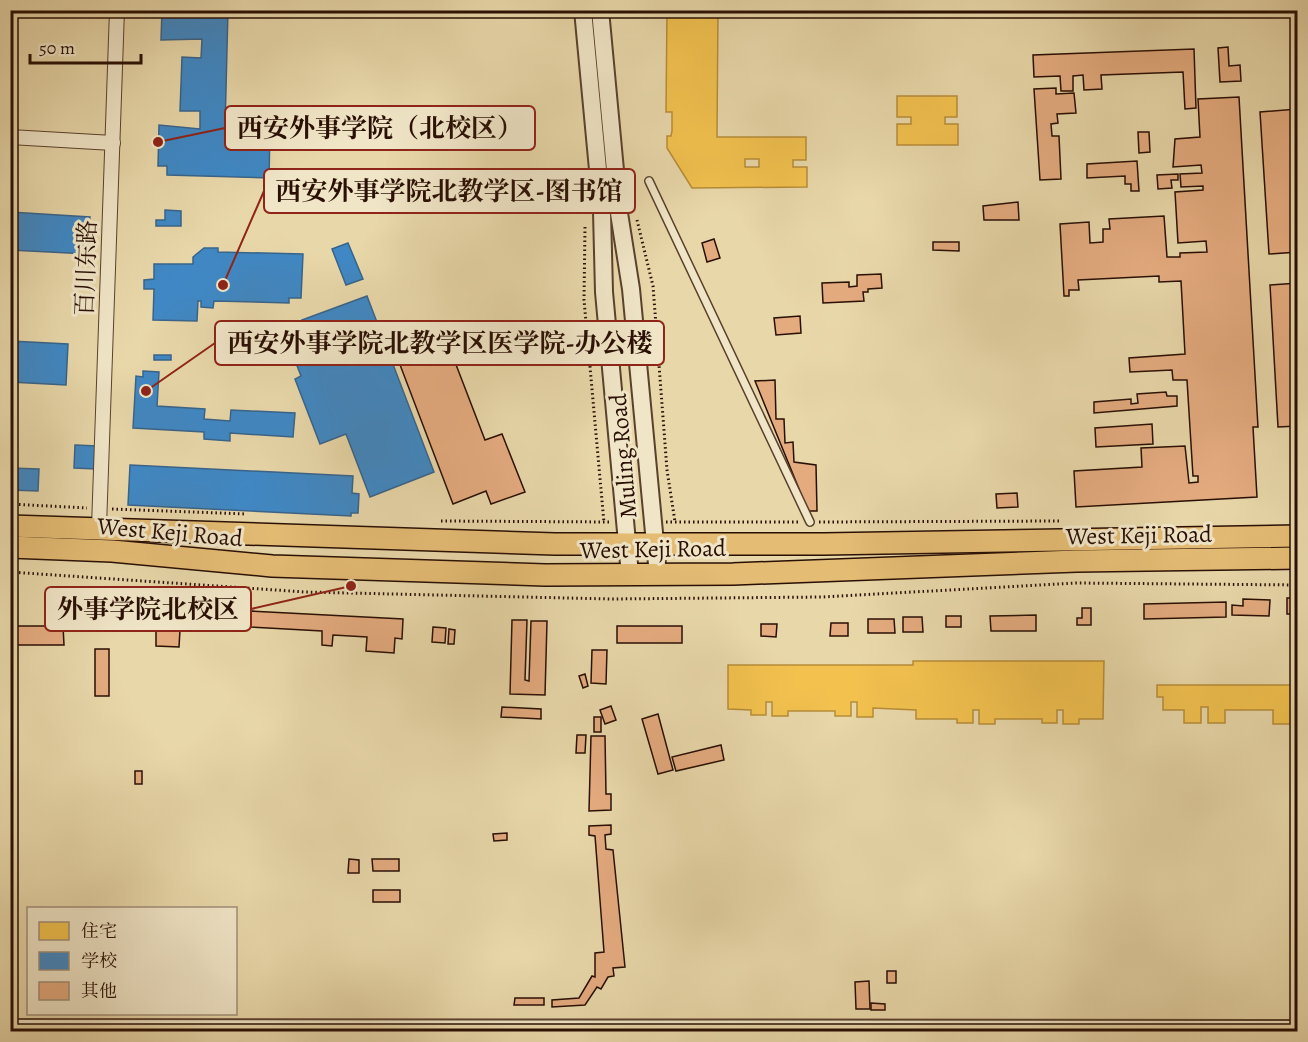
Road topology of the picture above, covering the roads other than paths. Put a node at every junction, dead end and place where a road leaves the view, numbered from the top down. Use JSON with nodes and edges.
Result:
{"nodes":[{"id":1,"x":117,"y":10,"type":"edge"},
{"id":2,"x":583,"y":10,"type":"edge"},
{"id":3,"x":600,"y":10,"type":"edge"},
{"id":4,"x":10,"y":137,"type":"edge"},
{"id":5,"x":113,"y":143,"type":"junction"},
{"id":6,"x":649,"y":181,"type":"dead end"},
{"id":7,"x":810,"y":522,"type":"dead end"},
{"id":8,"x":10,"y":526,"type":"edge"},
{"id":9,"x":99,"y":527,"type":"junction"},
{"id":10,"x":1298,"y":536,"type":"edge"},
{"id":11,"x":627,"y":544,"type":"junction"},
{"id":12,"x":655,"y":544,"type":"junction"},
{"id":13,"x":10,"y":547,"type":"edge"},
{"id":14,"x":1298,"y":558,"type":"edge"},
{"id":15,"x":630,"y":575,"type":"junction"},
{"id":16,"x":658,"y":575,"type":"junction"},
{"id":17,"x":10,"y":1028,"type":"edge"},
{"id":18,"x":1298,"y":1029,"type":"edge"}],
"edges":[{"from":1,"to":5,"type":"street","name":"百川东路"},
{"from":2,"to":11,"type":"street","name":"Muling Road"},
{"from":3,"to":12,"type":"street","name":"Muling Road"},
{"from":4,"to":5,"type":"street"},
{"from":5,"to":9,"type":"street","name":"百川东路"},
{"from":6,"to":7,"type":"lane"},
{"from":8,"to":9,"type":"main road","name":"West Keji Road"},
{"from":9,"to":11,"type":"main road","name":"West Keji Road"},
{"from":10,"to":12,"type":"main road","name":"West Keji Road"},
{"from":11,"to":12,"type":"main road","name":"West Keji Road"},
{"from":11,"to":15,"type":"street","name":"Muling Road"},
{"from":12,"to":16,"type":"street","name":"Muling Road"},
{"from":13,"to":15,"type":"main road","name":"West Keji Road"},
{"from":14,"to":16,"type":"main road","name":"West Keji Road"},
{"from":15,"to":16,"type":"main road","name":"West Keji Road"},
{"from":17,"to":18,"type":"street"}]}
